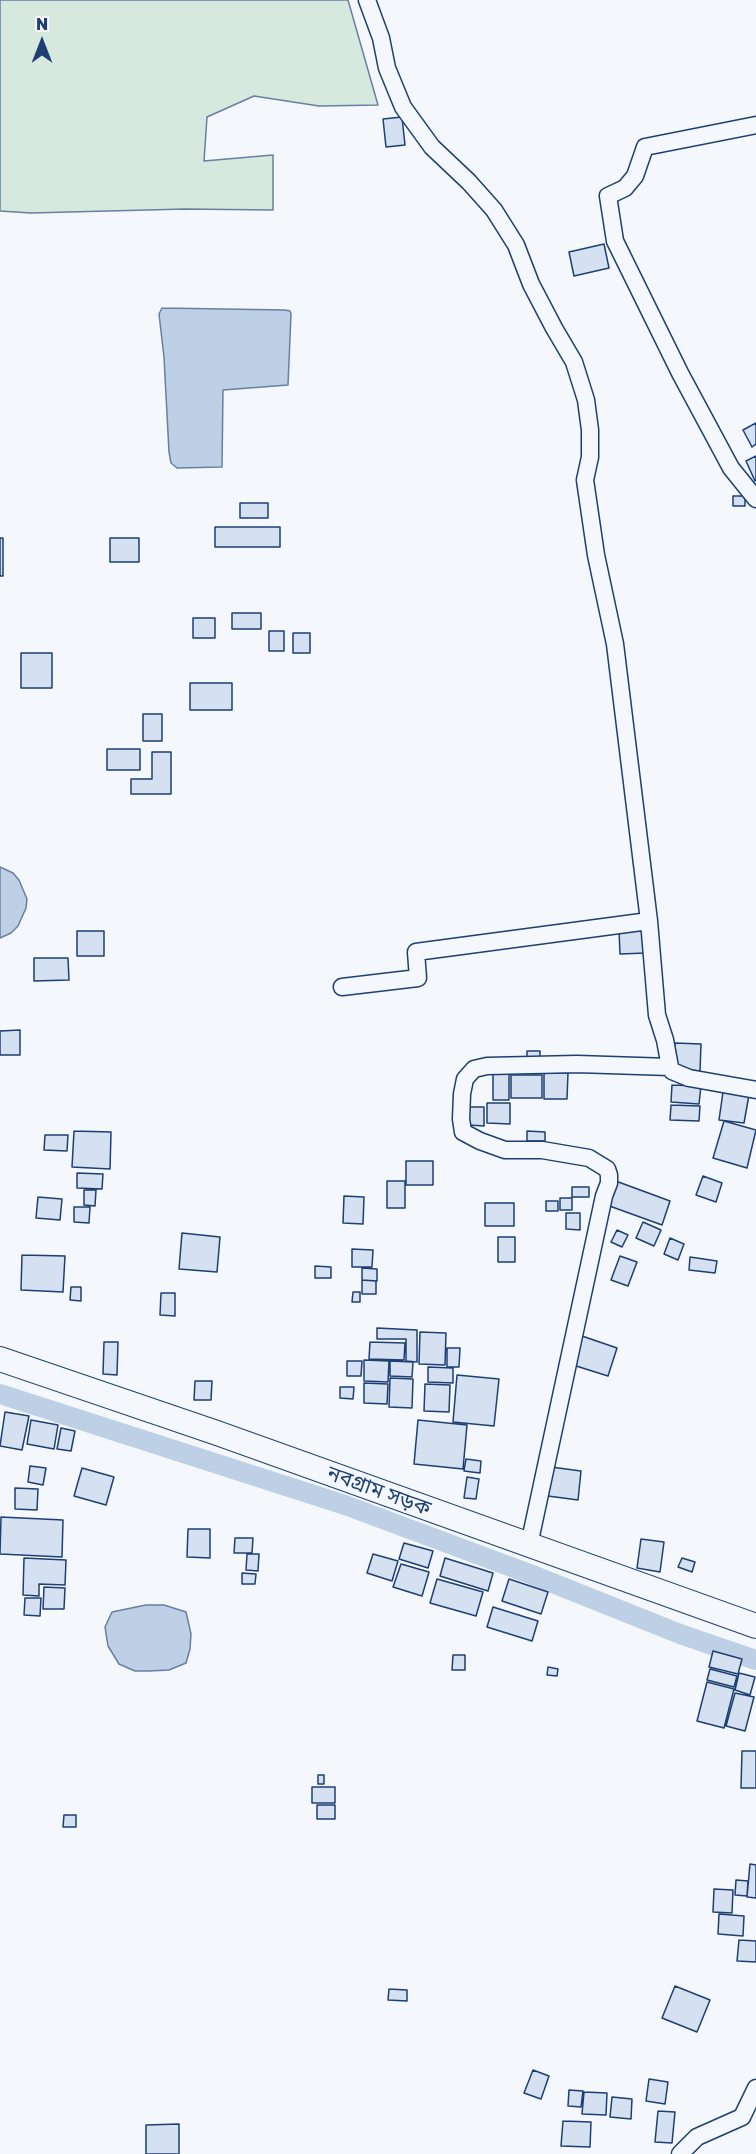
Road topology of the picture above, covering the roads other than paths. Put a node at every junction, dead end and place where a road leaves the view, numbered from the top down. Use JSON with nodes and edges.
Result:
{"nodes":[{"id":1,"x":367,"y":0,"type":"edge"},
{"id":2,"x":756,"y":125,"type":"edge"},
{"id":3,"x":756,"y":499,"type":"edge"},
{"id":4,"x":649,"y":921,"type":"junction"},
{"id":5,"x":342,"y":987,"type":"dead end"},
{"id":6,"x":670,"y":1067,"type":"junction"},
{"id":7,"x":756,"y":1090,"type":"edge"},
{"id":8,"x":0,"y":1359,"type":"edge"},
{"id":9,"x":529,"y":1545,"type":"junction"},
{"id":10,"x":756,"y":1626,"type":"edge"},
{"id":11,"x":756,"y":2088,"type":"edge"},
{"id":12,"x":680,"y":2154,"type":"edge"}],
"edges":[{"from":1,"to":4,"type":"street"},
{"from":2,"to":3,"type":"street"},
{"from":4,"to":5,"type":"street"},
{"from":4,"to":6,"type":"street"},
{"from":6,"to":7,"type":"street"},
{"from":6,"to":9,"type":"street"},
{"from":8,"to":9,"type":"main road","name":"নবগ্রাম সড়ক"},
{"from":9,"to":10,"type":"main road","name":"নবগ্রাম সড়ক"},
{"from":11,"to":12,"type":"street"}]}
